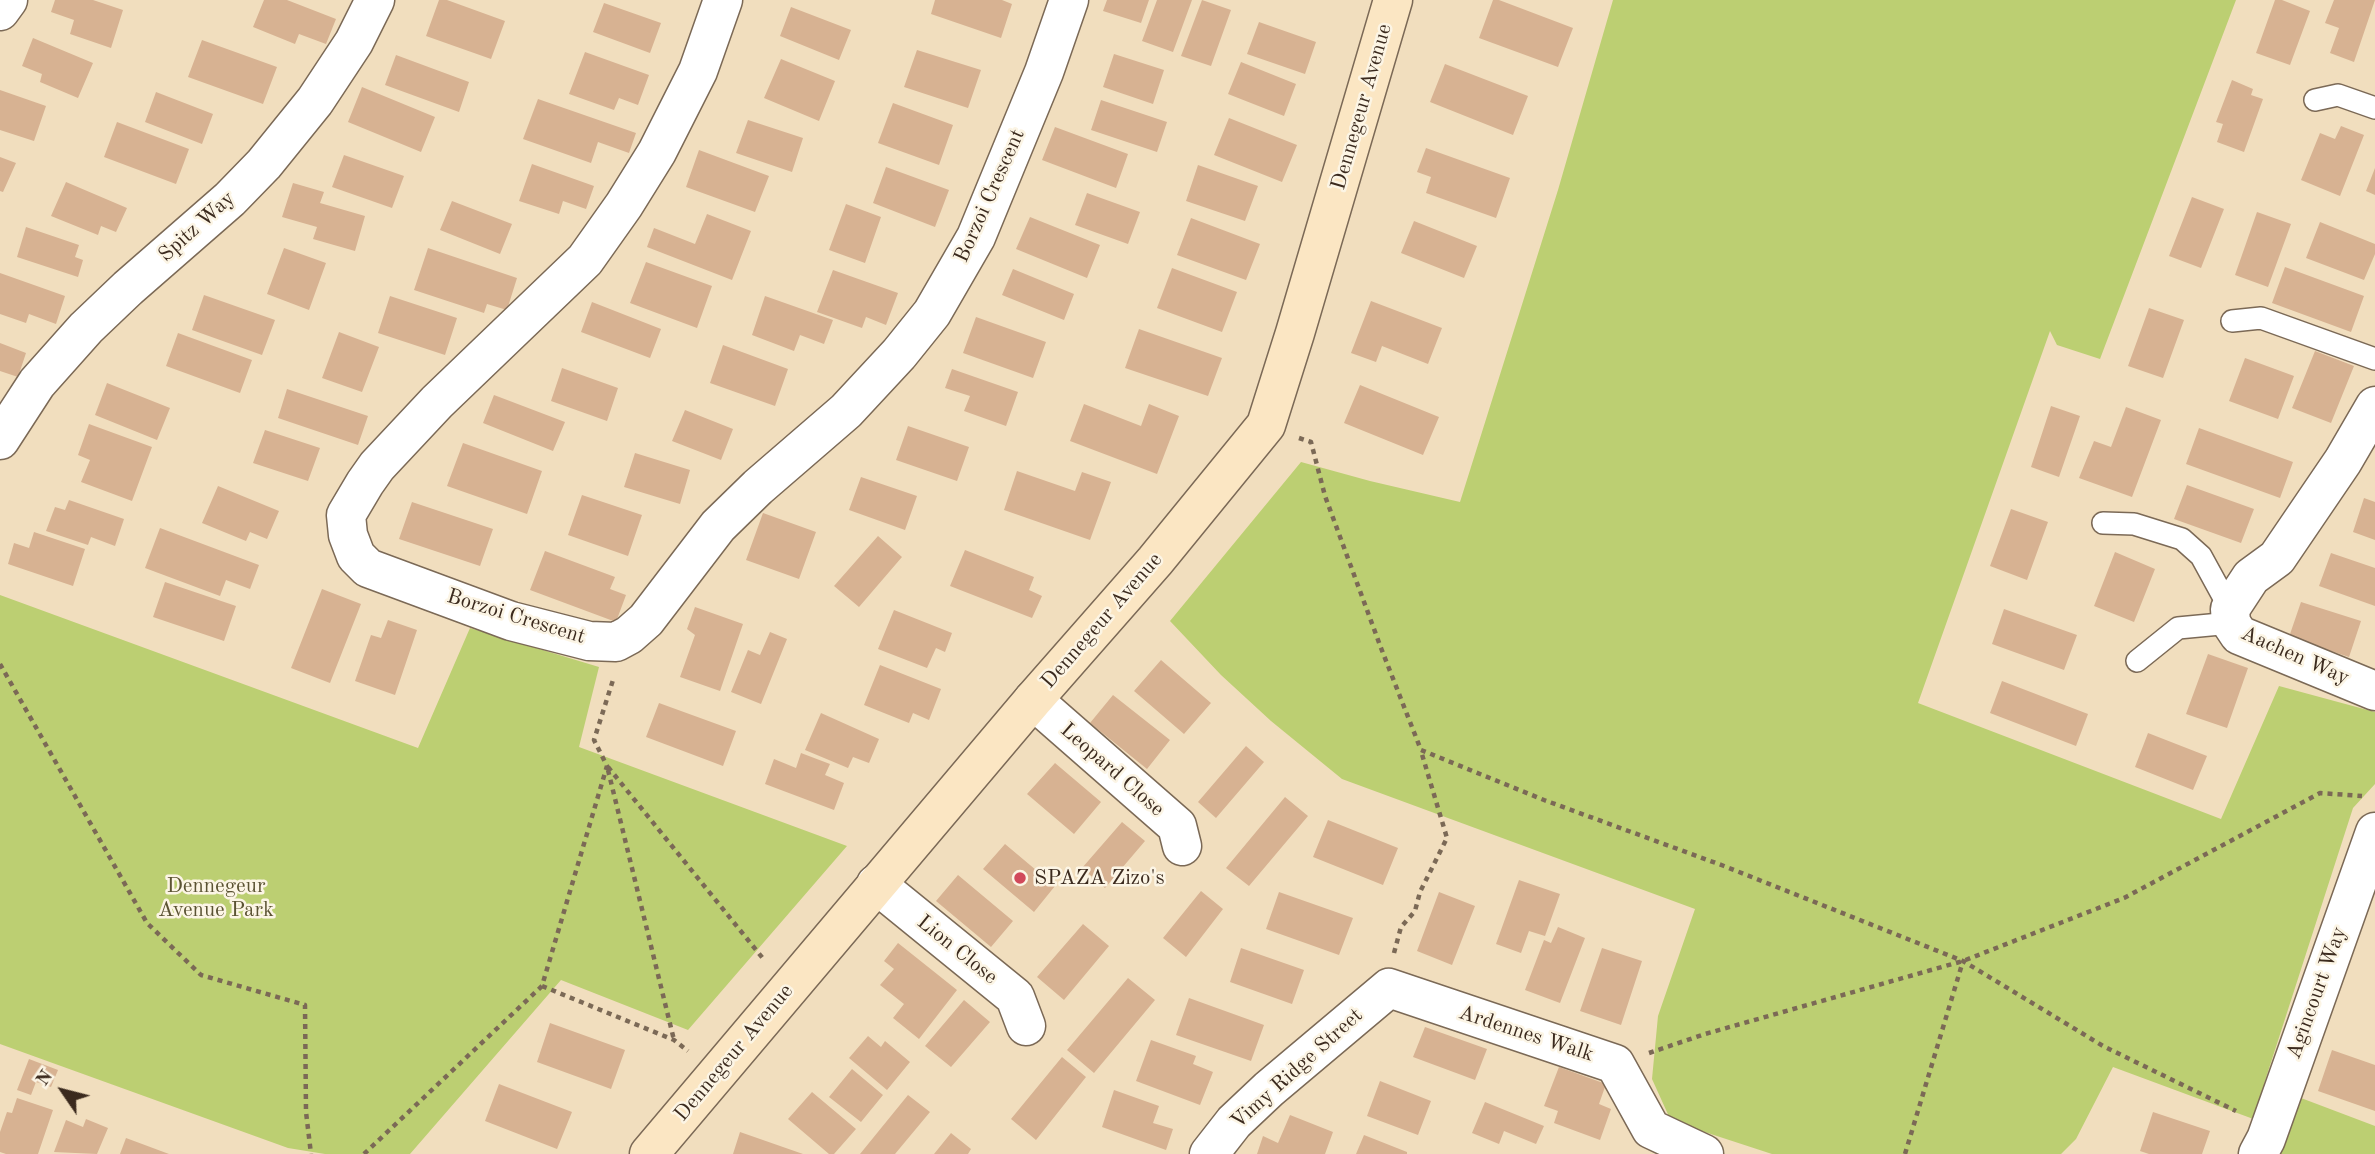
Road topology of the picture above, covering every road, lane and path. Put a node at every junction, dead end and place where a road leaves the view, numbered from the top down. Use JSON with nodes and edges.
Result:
{"nodes":[{"id":1,"x":8,"y":0,"type":"edge"},
{"id":2,"x":375,"y":0,"type":"edge"},
{"id":3,"x":723,"y":0,"type":"edge"},
{"id":4,"x":1069,"y":0,"type":"edge"},
{"id":5,"x":1393,"y":0,"type":"edge"},
{"id":6,"x":0,"y":11,"type":"edge"},
{"id":7,"x":2315,"y":100,"type":"dead end"},
{"id":8,"x":2375,"y":108,"type":"edge"},
{"id":9,"x":2232,"y":321,"type":"dead end"},
{"id":10,"x":2375,"y":359,"type":"edge"},
{"id":11,"x":2375,"y":406,"type":"edge"},
{"id":12,"x":1266,"y":425,"type":"junction"},
{"id":13,"x":0,"y":440,"type":"edge"},
{"id":14,"x":2102,"y":523,"type":"dead end"},
{"id":15,"x":2231,"y":616,"type":"junction"},
{"id":16,"x":616,"y":642,"type":"junction"},
{"id":17,"x":2137,"y":661,"type":"dead end"},
{"id":18,"x":0,"y":664,"type":"edge"},
{"id":19,"x":2375,"y":691,"type":"edge"},
{"id":20,"x":1032,"y":700,"type":"junction"},
{"id":21,"x":1421,"y":750,"type":"junction"},
{"id":22,"x":607,"y":766,"type":"junction"},
{"id":23,"x":2375,"y":797,"type":"edge"},
{"id":24,"x":2375,"y":831,"type":"edge"},
{"id":25,"x":1182,"y":846,"type":"dead end"},
{"id":26,"x":876,"y":884,"type":"junction"},
{"id":27,"x":1963,"y":961,"type":"junction"},
{"id":28,"x":542,"y":986,"type":"junction"},
{"id":29,"x":1389,"y":988,"type":"junction"},
{"id":30,"x":788,"y":989,"type":"junction"},
{"id":31,"x":1026,"y":1026,"type":"dead end"},
{"id":32,"x":674,"y":1040,"type":"junction"},
{"id":33,"x":1615,"y":1064,"type":"junction"},
{"id":34,"x":716,"y":1075,"type":"junction"},
{"id":35,"x":1639,"y":1142,"type":"edge"},
{"id":36,"x":2262,"y":1147,"type":"edge"},
{"id":37,"x":311,"y":1154,"type":"edge"},
{"id":38,"x":364,"y":1154,"type":"edge"},
{"id":39,"x":649,"y":1154,"type":"edge"},
{"id":40,"x":1209,"y":1154,"type":"edge"},
{"id":41,"x":1704,"y":1154,"type":"edge"},
{"id":42,"x":1905,"y":1154,"type":"edge"}],
"edges":[{"from":1,"to":6,"type":"street"},
{"from":2,"to":13,"type":"street","name":"Spitz Way"},
{"from":3,"to":16,"type":"street","name":"Borzoi Crescent"},
{"from":4,"to":16,"type":"street","name":"Borzoi Crescent"},
{"from":5,"to":12,"type":"street","name":"Dennegeur Avenue"},
{"from":7,"to":8,"type":"lane"},
{"from":9,"to":10,"type":"lane"},
{"from":11,"to":15,"type":"street"},
{"from":12,"to":20,"type":"street","name":"Dennegeur Avenue"},
{"from":12,"to":21,"type":"path"},
{"from":14,"to":15,"type":"lane"},
{"from":15,"to":17,"type":"lane"},
{"from":15,"to":19,"type":"street","name":"Aachen Way"},
{"from":16,"to":22,"type":"path"},
{"from":18,"to":37,"type":"path"},
{"from":20,"to":25,"type":"street","name":"Leopard Close"},
{"from":20,"to":26,"type":"street","name":"Dennegeur Avenue"},
{"from":21,"to":27,"type":"path"},
{"from":21,"to":29,"type":"path"},
{"from":22,"to":28,"type":"path"},
{"from":22,"to":30,"type":"path"},
{"from":22,"to":32,"type":"path"},
{"from":23,"to":27,"type":"path"},
{"from":24,"to":36,"type":"street","name":"Agincourt Way"},
{"from":26,"to":30,"type":"street","name":"Dennegeur Avenue"},
{"from":26,"to":31,"type":"street","name":"Lion Close"},
{"from":27,"to":33,"type":"path"},
{"from":27,"to":36,"type":"path"},
{"from":27,"to":42,"type":"path"},
{"from":28,"to":32,"type":"path"},
{"from":28,"to":38,"type":"path"},
{"from":29,"to":33,"type":"street","name":"Ardennes Walk"},
{"from":29,"to":40,"type":"street","name":"Vimy Ridge Street"},
{"from":30,"to":34,"type":"street","name":"Dennegeur Avenue"},
{"from":32,"to":34,"type":"path"},
{"from":33,"to":35,"type":"street","name":"Ardennes Walk"},
{"from":34,"to":39,"type":"street","name":"Dennegeur Avenue"},
{"from":35,"to":41,"type":"street","name":"Ardennes Walk"}]}
